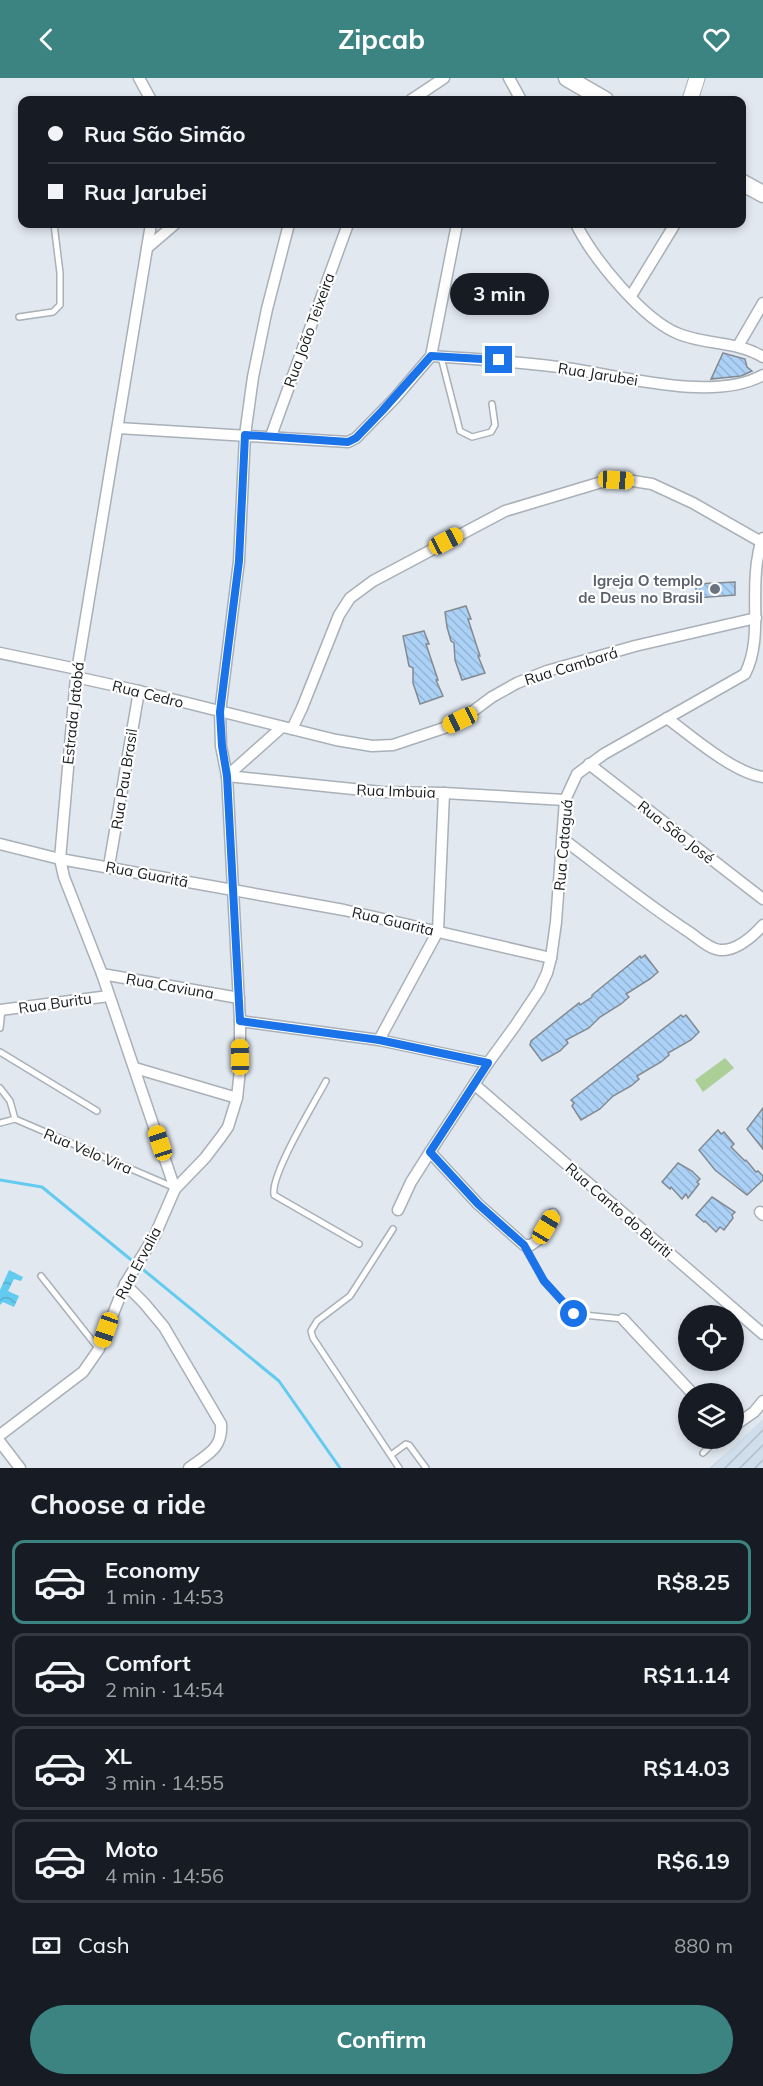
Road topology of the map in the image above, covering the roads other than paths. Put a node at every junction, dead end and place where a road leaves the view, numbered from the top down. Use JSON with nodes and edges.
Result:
{"nodes":[{"id":1,"x":139,"y":78,"type":"edge"},
{"id":2,"x":444,"y":78,"type":"edge"},
{"id":3,"x":509,"y":78,"type":"edge"},
{"id":4,"x":567,"y":78,"type":"edge"},
{"id":5,"x":697,"y":78,"type":"edge"},
{"id":6,"x":149,"y":96,"type":"edge"},
{"id":7,"x":417,"y":96,"type":"edge"},
{"id":8,"x":519,"y":96,"type":"edge"},
{"id":9,"x":598,"y":96,"type":"edge"},
{"id":10,"x":691,"y":96,"type":"edge"},
{"id":11,"x":746,"y":185,"type":"edge"},
{"id":12,"x":763,"y":194,"type":"edge"},
{"id":13,"x":54,"y":228,"type":"edge"},
{"id":14,"x":151,"y":228,"type":"edge"},
{"id":15,"x":170,"y":228,"type":"edge"},
{"id":16,"x":288,"y":228,"type":"edge"},
{"id":17,"x":347,"y":228,"type":"edge"},
{"id":18,"x":456,"y":228,"type":"edge"},
{"id":19,"x":578,"y":228,"type":"edge"},
{"id":20,"x":673,"y":228,"type":"edge"},
{"id":21,"x":147,"y":248,"type":"junction"},
{"id":22,"x":631,"y":296,"type":"junction"},
{"id":23,"x":763,"y":303,"type":"edge"},
{"id":24,"x":19,"y":317,"type":"dead end"},
{"id":25,"x":738,"y":346,"type":"junction"},
{"id":26,"x":436,"y":357,"type":"junction"},
{"id":27,"x":763,"y":357,"type":"edge"},
{"id":28,"x":763,"y":375,"type":"edge"},
{"id":29,"x":492,"y":404,"type":"dead end"},
{"id":30,"x":118,"y":428,"type":"junction"},
{"id":31,"x":245,"y":435,"type":"junction"},
{"id":32,"x":271,"y":436,"type":"junction"},
{"id":33,"x":762,"y":541,"type":"edge"},
{"id":34,"x":756,"y":618,"type":"junction"},
{"id":35,"x":0,"y":653,"type":"edge"},
{"id":36,"x":76,"y":673,"type":"junction"},
{"id":37,"x":139,"y":691,"type":"junction"},
{"id":38,"x":220,"y":712,"type":"junction"},
{"id":39,"x":667,"y":718,"type":"junction"},
{"id":40,"x":287,"y":728,"type":"junction"},
{"id":41,"x":589,"y":764,"type":"junction"},
{"id":42,"x":227,"y":776,"type":"junction"},
{"id":43,"x":763,"y":777,"type":"edge"},
{"id":44,"x":444,"y":793,"type":"junction"},
{"id":45,"x":565,"y":800,"type":"junction"},
{"id":46,"x":562,"y":839,"type":"junction"},
{"id":47,"x":0,"y":844,"type":"edge"},
{"id":48,"x":60,"y":859,"type":"junction"},
{"id":49,"x":109,"y":866,"type":"junction"},
{"id":50,"x":234,"y":890,"type":"junction"},
{"id":51,"x":763,"y":899,"type":"edge"},
{"id":52,"x":763,"y":925,"type":"edge"},
{"id":53,"x":438,"y":931,"type":"junction"},
{"id":54,"x":551,"y":958,"type":"junction"},
{"id":55,"x":102,"y":974,"type":"junction"},
{"id":56,"x":109,"y":996,"type":"junction"},
{"id":57,"x":239,"y":998,"type":"junction"},
{"id":58,"x":1,"y":1008,"type":"edge"},
{"id":59,"x":240,"y":1021,"type":"junction"},
{"id":60,"x":0,"y":1028,"type":"edge"},
{"id":61,"x":379,"y":1040,"type":"junction"},
{"id":62,"x":0,"y":1052,"type":"edge"},
{"id":63,"x":488,"y":1063,"type":"junction"},
{"id":64,"x":135,"y":1068,"type":"junction"},
{"id":65,"x":326,"y":1081,"type":"dead end"},
{"id":66,"x":475,"y":1085,"type":"junction"},
{"id":67,"x":0,"y":1088,"type":"edge"},
{"id":68,"x":237,"y":1098,"type":"junction"},
{"id":69,"x":97,"y":1111,"type":"dead end"},
{"id":70,"x":15,"y":1119,"type":"junction"},
{"id":71,"x":0,"y":1123,"type":"edge"},
{"id":72,"x":430,"y":1152,"type":"junction"},
{"id":73,"x":175,"y":1189,"type":"junction"},
{"id":74,"x":398,"y":1210,"type":"dead end"},
{"id":75,"x":554,"y":1214,"type":"dead end"},
{"id":76,"x":393,"y":1229,"type":"dead end"},
{"id":77,"x":360,"y":1244,"type":"dead end"},
{"id":78,"x":524,"y":1245,"type":"junction"},
{"id":79,"x":41,"y":1276,"type":"dead end"},
{"id":80,"x":124,"y":1284,"type":"junction"},
{"id":81,"x":623,"y":1319,"type":"joint"},
{"id":82,"x":763,"y":1334,"type":"edge"},
{"id":83,"x":99,"y":1349,"type":"junction"},
{"id":84,"x":683,"y":1383,"type":"edge"},
{"id":85,"x":763,"y":1401,"type":"edge"},
{"id":86,"x":744,"y":1419,"type":"edge"},
{"id":87,"x":0,"y":1435,"type":"edge"},
{"id":88,"x":0,"y":1442,"type":"edge"},
{"id":89,"x":707,"y":1449,"type":"edge"},
{"id":90,"x":703,"y":1453,"type":"dead end"},
{"id":91,"x":391,"y":1455,"type":"junction"},
{"id":92,"x":20,"y":1468,"type":"edge"},
{"id":93,"x":189,"y":1468,"type":"edge"},
{"id":94,"x":399,"y":1468,"type":"edge"},
{"id":95,"x":426,"y":1468,"type":"edge"}],
"edges":[{"from":1,"to":6,"type":"street"},
{"from":2,"to":7,"type":"street"},
{"from":3,"to":8,"type":"street"},
{"from":4,"to":9,"type":"main road"},
{"from":5,"to":10,"type":"street"},
{"from":11,"to":12,"type":"main road"},
{"from":13,"to":24,"type":"lane"},
{"from":14,"to":21,"type":"street","name":"Estrada Jatobá"},
{"from":15,"to":21,"type":"street"},
{"from":16,"to":31,"type":"street","name":"Rua Ervalia"},
{"from":17,"to":32,"type":"street","name":"Rua João Teixeira"},
{"from":18,"to":26,"type":"street"},
{"from":19,"to":22,"type":"street"},
{"from":20,"to":22,"type":"street"},
{"from":21,"to":30,"type":"street","name":"Estrada Jatobá"},
{"from":22,"to":25,"type":"street"},
{"from":23,"to":25,"type":"street"},
{"from":25,"to":27,"type":"street"},
{"from":26,"to":28,"type":"street","name":"Rua Jarubei"},
{"from":26,"to":29,"type":"lane"},
{"from":26,"to":32,"type":"street"},
{"from":30,"to":31,"type":"street"},
{"from":30,"to":36,"type":"street","name":"Estrada Jatobá"},
{"from":31,"to":32,"type":"street"},
{"from":31,"to":38,"type":"street","name":"Rua Ervalia"},
{"from":33,"to":34,"type":"street","name":"Rua Cataguá"},
{"from":33,"to":40,"type":"street"},
{"from":34,"to":39,"type":"street","name":"Rua Cataguá"},
{"from":34,"to":40,"type":"street","name":"Rua Cambará"},
{"from":35,"to":36,"type":"street","name":"Rua Cedro"},
{"from":36,"to":37,"type":"street","name":"Rua Cedro"},
{"from":36,"to":48,"type":"street","name":"Estrada Jatobá"},
{"from":37,"to":38,"type":"street","name":"Rua Cedro"},
{"from":37,"to":49,"type":"street","name":"Rua Pau Brasil"},
{"from":38,"to":40,"type":"street","name":"Rua Cambará"},
{"from":38,"to":42,"type":"street","name":"Rua Ervalia"},
{"from":39,"to":41,"type":"street","name":"Rua Cataguá"},
{"from":39,"to":43,"type":"street"},
{"from":40,"to":42,"type":"street"},
{"from":41,"to":45,"type":"street","name":"Rua Cataguá"},
{"from":41,"to":51,"type":"street","name":"Rua São José"},
{"from":42,"to":44,"type":"street","name":"Rua Imbuia"},
{"from":42,"to":50,"type":"street","name":"Rua Ervalia"},
{"from":44,"to":45,"type":"street","name":"Rua Imbuia"},
{"from":44,"to":53,"type":"street"},
{"from":45,"to":46,"type":"street","name":"Rua Cataguá"},
{"from":46,"to":52,"type":"street"},
{"from":46,"to":54,"type":"street","name":"Rua Cataguá"},
{"from":47,"to":48,"type":"street"},
{"from":48,"to":49,"type":"street","name":"Rua Guaritã"},
{"from":48,"to":55,"type":"street","name":"Estrada Jatobá"},
{"from":49,"to":50,"type":"street","name":"Rua Guaritã"},
{"from":50,"to":53,"type":"street","name":"Rua Guarita"},
{"from":50,"to":57,"type":"street","name":"Rua Ervalia"},
{"from":53,"to":54,"type":"street","name":"Rua Guarita"},
{"from":53,"to":61,"type":"street"},
{"from":54,"to":63,"type":"street","name":"Rua Cataguá"},
{"from":55,"to":56,"type":"street","name":"Estrada Jatobá"},
{"from":55,"to":57,"type":"street","name":"Rua Caviuna"},
{"from":56,"to":58,"type":"street","name":"Rua Buritu"},
{"from":56,"to":64,"type":"street","name":"Estrada Jatobá"},
{"from":57,"to":59,"type":"street","name":"Rua Ervalia"},
{"from":58,"to":60,"type":"lane"},
{"from":59,"to":61,"type":"street"},
{"from":59,"to":68,"type":"street","name":"Rua Ervalia"},
{"from":61,"to":63,"type":"street"},
{"from":62,"to":69,"type":"lane"},
{"from":63,"to":66,"type":"street","name":"Rua Cataguá"},
{"from":64,"to":68,"type":"street"},
{"from":64,"to":73,"type":"street","name":"Estrada Jatobá"},
{"from":65,"to":77,"type":"lane"},
{"from":66,"to":72,"type":"street","name":"Rua Cataguá"},
{"from":66,"to":82,"type":"street","name":"Rua Canto do Buriti"},
{"from":67,"to":70,"type":"lane"},
{"from":68,"to":73,"type":"street","name":"Rua Ervalia"},
{"from":70,"to":71,"type":"lane"},
{"from":70,"to":73,"type":"lane","name":"Rua Velo Vira"},
{"from":72,"to":74,"type":"street","name":"Rua Cataguá"},
{"from":72,"to":78,"type":"street"},
{"from":73,"to":80,"type":"street","name":"Rua Ervalia"},
{"from":75,"to":78,"type":"street"},
{"from":76,"to":91,"type":"lane"},
{"from":78,"to":81,"type":"lane"},
{"from":79,"to":83,"type":"lane"},
{"from":80,"to":83,"type":"street","name":"Rua Ervalia"},
{"from":80,"to":93,"type":"street"},
{"from":81,"to":84,"type":"street"},
{"from":83,"to":87,"type":"street","name":"Rua Ervalia"},
{"from":85,"to":86,"type":"street"},
{"from":88,"to":92,"type":"street"},
{"from":89,"to":90,"type":"lane"},
{"from":91,"to":94,"type":"lane"},
{"from":91,"to":95,"type":"lane"}]}
